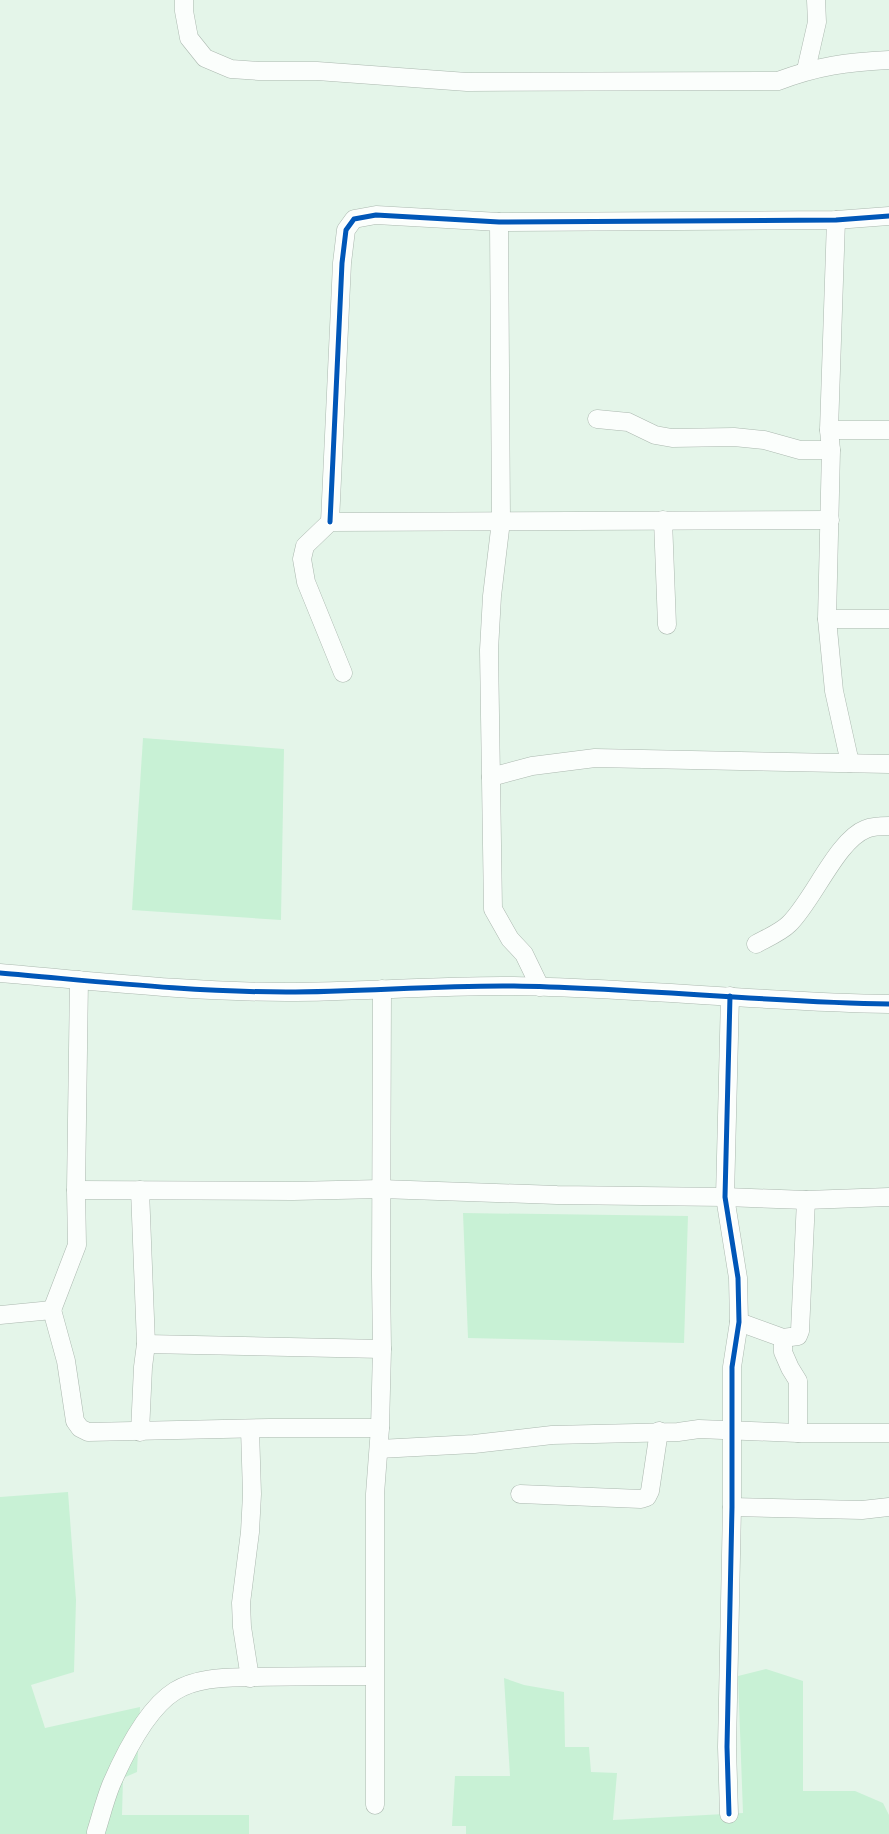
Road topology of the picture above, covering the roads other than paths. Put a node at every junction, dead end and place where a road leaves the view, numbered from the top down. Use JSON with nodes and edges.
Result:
{"nodes":[{"id":1,"x":184,"y":0,"type":"edge"},
{"id":2,"x":816,"y":0,"type":"edge"},
{"id":3,"x":889,"y":60,"type":"edge"},
{"id":4,"x":806,"y":70,"type":"junction"},
{"id":5,"x":889,"y":216,"type":"edge"},
{"id":6,"x":836,"y":220,"type":"junction"},
{"id":7,"x":499,"y":222,"type":"junction"},
{"id":8,"x":597,"y":419,"type":"dead end"},
{"id":9,"x":829,"y":430,"type":"junction"},
{"id":10,"x":889,"y":430,"type":"edge"},
{"id":11,"x":831,"y":450,"type":"junction"},
{"id":12,"x":663,"y":520,"type":"junction"},
{"id":13,"x":830,"y":520,"type":"junction"},
{"id":14,"x":501,"y":521,"type":"junction"},
{"id":15,"x":330,"y":522,"type":"junction"},
{"id":16,"x":827,"y":619,"type":"junction"},
{"id":17,"x":889,"y":619,"type":"edge"},
{"id":18,"x":667,"y":625,"type":"dead end"},
{"id":19,"x":343,"y":673,"type":"dead end"},
{"id":20,"x":850,"y":763,"type":"junction"},
{"id":21,"x":889,"y":764,"type":"edge"},
{"id":22,"x":491,"y":777,"type":"junction"},
{"id":23,"x":889,"y":826,"type":"edge"},
{"id":24,"x":756,"y":944,"type":"dead end"},
{"id":25,"x":0,"y":973,"type":"edge"},
{"id":26,"x":79,"y":980,"type":"junction"},
{"id":27,"x":540,"y":987,"type":"junction"},
{"id":28,"x":382,"y":989,"type":"junction"},
{"id":29,"x":730,"y":996,"type":"junction"},
{"id":30,"x":889,"y":1004,"type":"edge"},
{"id":31,"x":382,"y":1189,"type":"junction"},
{"id":32,"x":76,"y":1190,"type":"junction"},
{"id":33,"x":140,"y":1190,"type":"junction"},
{"id":34,"x":725,"y":1196,"type":"junction"},
{"id":35,"x":889,"y":1197,"type":"edge"},
{"id":36,"x":806,"y":1200,"type":"junction"},
{"id":37,"x":52,"y":1310,"type":"junction"},
{"id":38,"x":0,"y":1315,"type":"edge"},
{"id":39,"x":739,"y":1322,"type":"junction"},
{"id":40,"x":782,"y":1338,"type":"junction"},
{"id":41,"x":146,"y":1344,"type":"junction"},
{"id":42,"x":382,"y":1349,"type":"junction"},
{"id":43,"x":380,"y":1428,"type":"junction"},
{"id":44,"x":250,"y":1429,"type":"junction"},
{"id":45,"x":733,"y":1429,"type":"junction"},
{"id":46,"x":659,"y":1431,"type":"junction"},
{"id":47,"x":140,"y":1432,"type":"junction"},
{"id":48,"x":798,"y":1433,"type":"junction"},
{"id":49,"x":889,"y":1433,"type":"edge"},
{"id":50,"x":379,"y":1449,"type":"junction"},
{"id":51,"x":520,"y":1494,"type":"dead end"},
{"id":52,"x":732,"y":1507,"type":"junction"},
{"id":53,"x":889,"y":1507,"type":"edge"},
{"id":54,"x":374,"y":1676,"type":"junction"},
{"id":55,"x":250,"y":1678,"type":"junction"},
{"id":56,"x":375,"y":1805,"type":"dead end"},
{"id":57,"x":728,"y":1814,"type":"dead end"},
{"id":58,"x":96,"y":1832,"type":"dead end"}],
"edges":[{"from":1,"to":4,"type":"street"},
{"from":2,"to":4,"type":"street"},
{"from":3,"to":4,"type":"street"},
{"from":5,"to":6,"type":"street"},
{"from":6,"to":7,"type":"street"},
{"from":6,"to":9,"type":"street"},
{"from":7,"to":14,"type":"street"},
{"from":7,"to":15,"type":"street"},
{"from":8,"to":11,"type":"street"},
{"from":9,"to":10,"type":"street"},
{"from":9,"to":11,"type":"street"},
{"from":11,"to":13,"type":"street"},
{"from":12,"to":13,"type":"street"},
{"from":12,"to":14,"type":"street"},
{"from":12,"to":18,"type":"street"},
{"from":13,"to":16,"type":"street"},
{"from":14,"to":15,"type":"street"},
{"from":14,"to":22,"type":"street"},
{"from":15,"to":19,"type":"street"},
{"from":16,"to":17,"type":"street"},
{"from":16,"to":20,"type":"street"},
{"from":20,"to":21,"type":"street"},
{"from":20,"to":22,"type":"street"},
{"from":22,"to":27,"type":"street"},
{"from":23,"to":24,"type":"street"},
{"from":25,"to":26,"type":"street"},
{"from":26,"to":28,"type":"street"},
{"from":26,"to":32,"type":"street"},
{"from":27,"to":28,"type":"street"},
{"from":27,"to":29,"type":"street"},
{"from":28,"to":31,"type":"street"},
{"from":29,"to":30,"type":"street"},
{"from":29,"to":34,"type":"street"},
{"from":31,"to":33,"type":"street"},
{"from":31,"to":34,"type":"street"},
{"from":31,"to":42,"type":"street"},
{"from":32,"to":33,"type":"street"},
{"from":32,"to":37,"type":"street"},
{"from":33,"to":41,"type":"street"},
{"from":34,"to":36,"type":"street"},
{"from":34,"to":39,"type":"street"},
{"from":35,"to":36,"type":"street"},
{"from":36,"to":40,"type":"street"},
{"from":37,"to":38,"type":"street"},
{"from":37,"to":47,"type":"street"},
{"from":39,"to":40,"type":"street"},
{"from":39,"to":45,"type":"street"},
{"from":40,"to":48,"type":"street"},
{"from":41,"to":42,"type":"street"},
{"from":41,"to":47,"type":"street"},
{"from":42,"to":43,"type":"street"},
{"from":43,"to":44,"type":"street"},
{"from":43,"to":50,"type":"street"},
{"from":44,"to":47,"type":"street"},
{"from":44,"to":55,"type":"street"},
{"from":45,"to":46,"type":"street"},
{"from":45,"to":48,"type":"street"},
{"from":45,"to":52,"type":"street"},
{"from":46,"to":50,"type":"street"},
{"from":46,"to":51,"type":"street"},
{"from":48,"to":49,"type":"street"},
{"from":50,"to":54,"type":"street"},
{"from":52,"to":53,"type":"street"},
{"from":52,"to":57,"type":"street"},
{"from":54,"to":55,"type":"street"},
{"from":54,"to":56,"type":"street"},
{"from":55,"to":58,"type":"street"}]}
